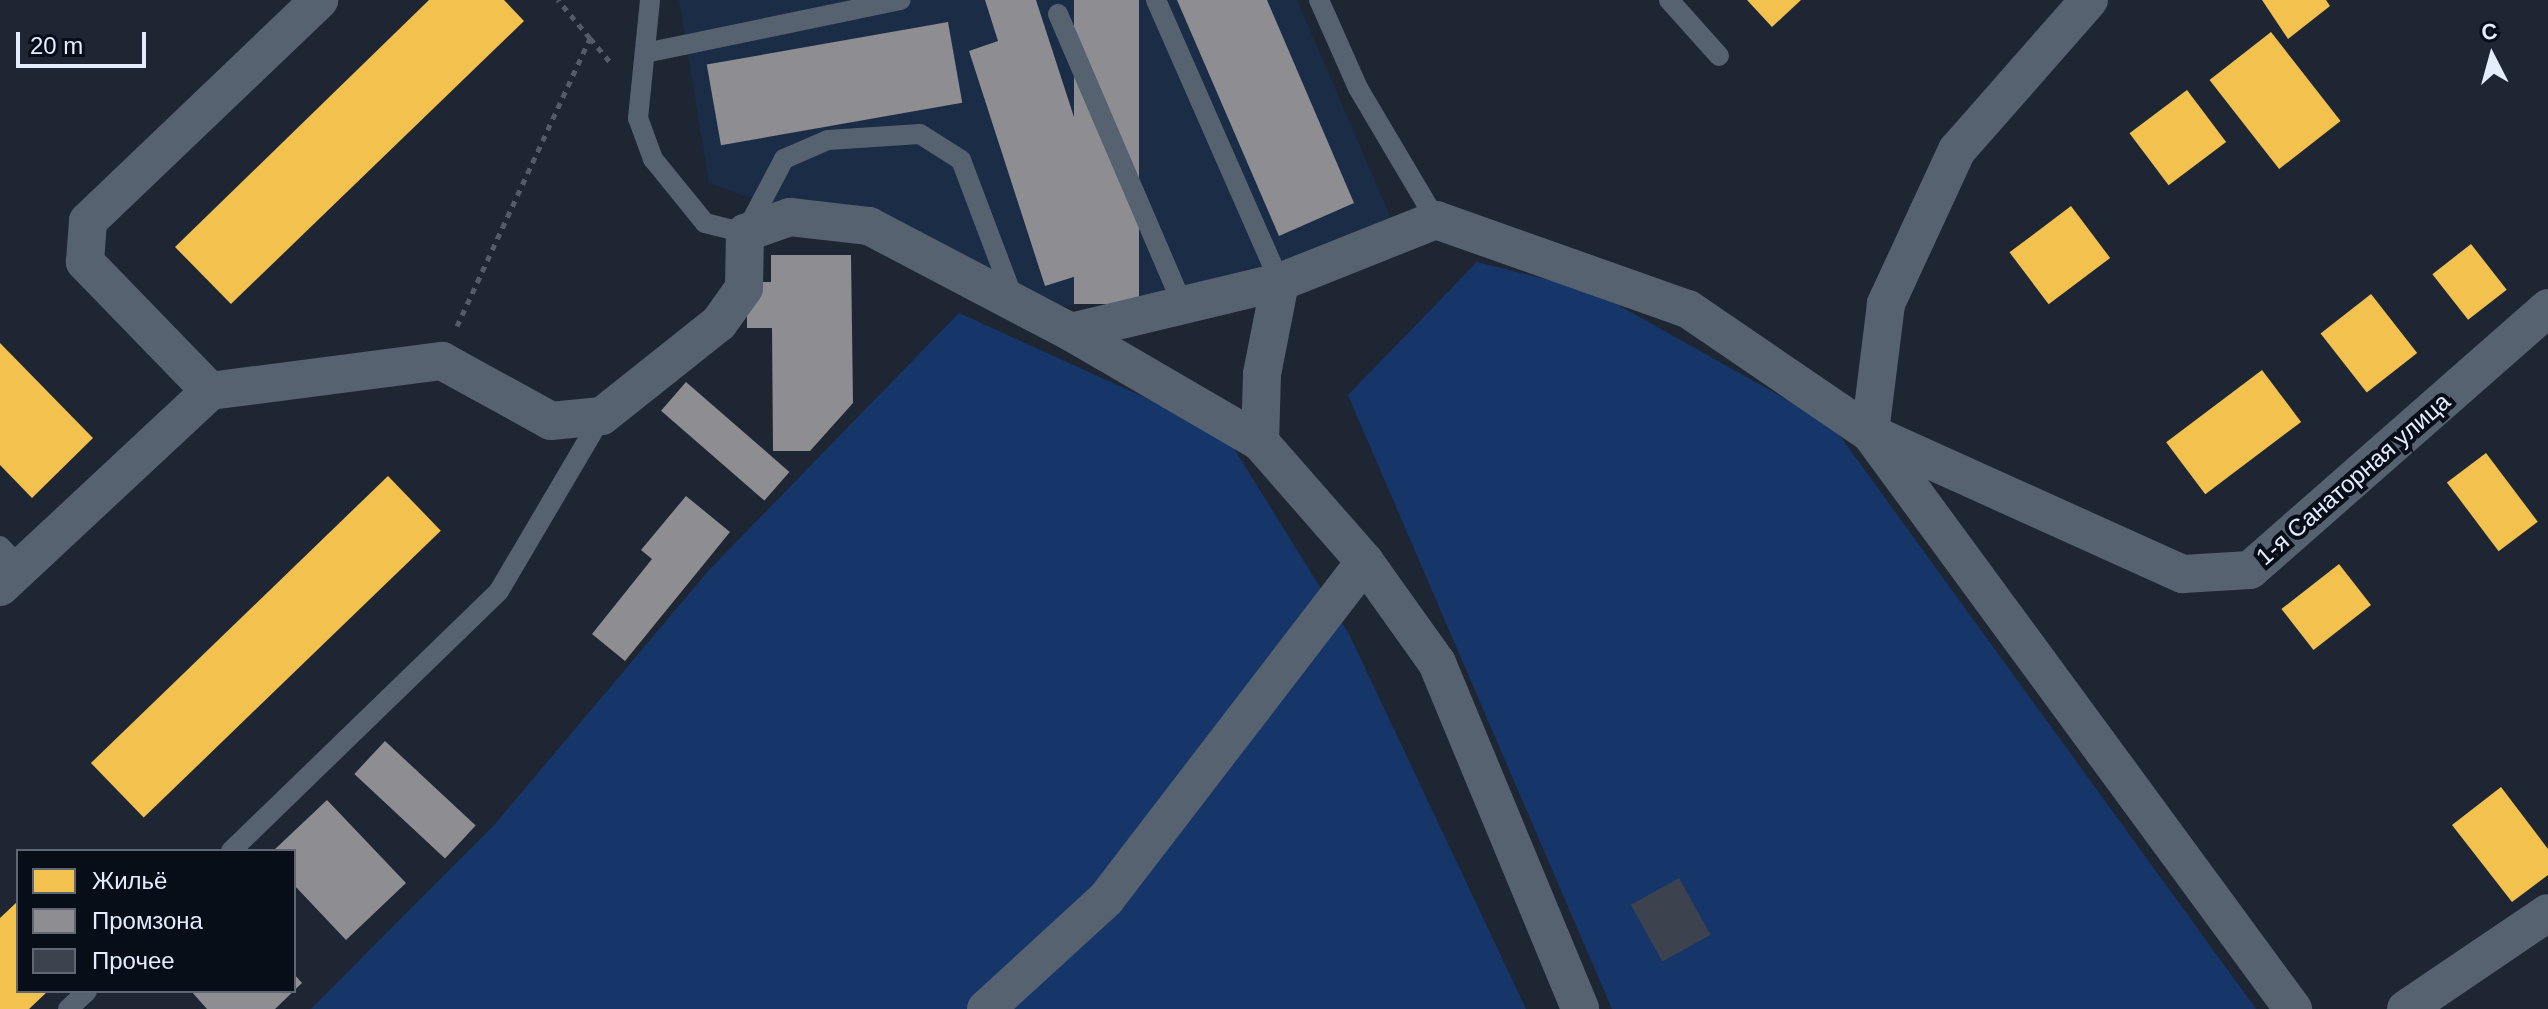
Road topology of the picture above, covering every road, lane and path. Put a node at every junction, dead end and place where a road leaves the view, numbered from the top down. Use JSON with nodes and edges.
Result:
{"nodes":[{"id":1,"x":319,"y":0,"type":"edge"},
{"id":2,"x":558,"y":0,"type":"edge"},
{"id":3,"x":650,"y":0,"type":"edge"},
{"id":4,"x":901,"y":0,"type":"edge"},
{"id":5,"x":1156,"y":0,"type":"edge"},
{"id":6,"x":1319,"y":0,"type":"edge"},
{"id":7,"x":1669,"y":0,"type":"edge"},
{"id":8,"x":2089,"y":0,"type":"edge"},
{"id":9,"x":1058,"y":14,"type":"dead end"},
{"id":10,"x":590,"y":38,"type":"junction"},
{"id":11,"x":645,"y":53,"type":"junction"},
{"id":12,"x":1719,"y":56,"type":"dead end"},
{"id":13,"x":640,"y":98,"type":"junction"},
{"id":14,"x":1436,"y":220,"type":"junction"},
{"id":15,"x":745,"y":233,"type":"junction"},
{"id":16,"x":1280,"y":282,"type":"junction"},
{"id":17,"x":1183,"y":305,"type":"junction"},
{"id":18,"x":1017,"y":307,"type":"junction"},
{"id":19,"x":2548,"y":308,"type":"edge"},
{"id":20,"x":1071,"y":332,"type":"junction"},
{"id":21,"x":442,"y":361,"type":"junction"},
{"id":22,"x":210,"y":391,"type":"junction"},
{"id":23,"x":602,"y":416,"type":"junction"},
{"id":24,"x":1870,"y":433,"type":"junction"},
{"id":25,"x":1260,"y":442,"type":"junction"},
{"id":26,"x":1365,"y":562,"type":"junction"},
{"id":27,"x":7,"y":567,"type":"edge"},
{"id":28,"x":233,"y":849,"type":"edge"},
{"id":29,"x":2548,"y":913,"type":"edge"},
{"id":30,"x":85,"y":993,"type":"edge"},
{"id":31,"x":68,"y":1009,"type":"edge"},
{"id":32,"x":986,"y":1009,"type":"edge"},
{"id":33,"x":1580,"y":1009,"type":"edge"},
{"id":34,"x":2293,"y":1009,"type":"edge"},
{"id":35,"x":2406,"y":1009,"type":"edge"}],
"edges":[{"from":1,"to":22,"type":"street"},
{"from":2,"to":10,"type":"path"},
{"from":3,"to":11,"type":"lane"},
{"from":4,"to":11,"type":"lane"},
{"from":5,"to":16,"type":"lane"},
{"from":6,"to":14,"type":"lane"},
{"from":7,"to":12,"type":"lane"},
{"from":8,"to":24,"type":"street"},
{"from":9,"to":17,"type":"lane"},
{"from":10,"to":13,"type":"path"},
{"from":10,"to":21,"type":"path"},
{"from":11,"to":13,"type":"lane"},
{"from":13,"to":15,"type":"lane"},
{"from":14,"to":16,"type":"street"},
{"from":14,"to":24,"type":"street"},
{"from":15,"to":18,"type":"street"},
{"from":15,"to":18,"type":"lane"},
{"from":15,"to":23,"type":"street"},
{"from":16,"to":17,"type":"street"},
{"from":16,"to":25,"type":"street"},
{"from":17,"to":20,"type":"street"},
{"from":18,"to":20,"type":"street"},
{"from":19,"to":24,"type":"street","name":"1-я Санаторная улица"},
{"from":20,"to":25,"type":"street"},
{"from":21,"to":22,"type":"street"},
{"from":21,"to":23,"type":"street"},
{"from":22,"to":27,"type":"street"},
{"from":23,"to":28,"type":"lane"},
{"from":24,"to":34,"type":"street"},
{"from":25,"to":26,"type":"street"},
{"from":26,"to":32,"type":"street"},
{"from":26,"to":33,"type":"street"},
{"from":29,"to":35,"type":"street"},
{"from":30,"to":31,"type":"lane"}]}
